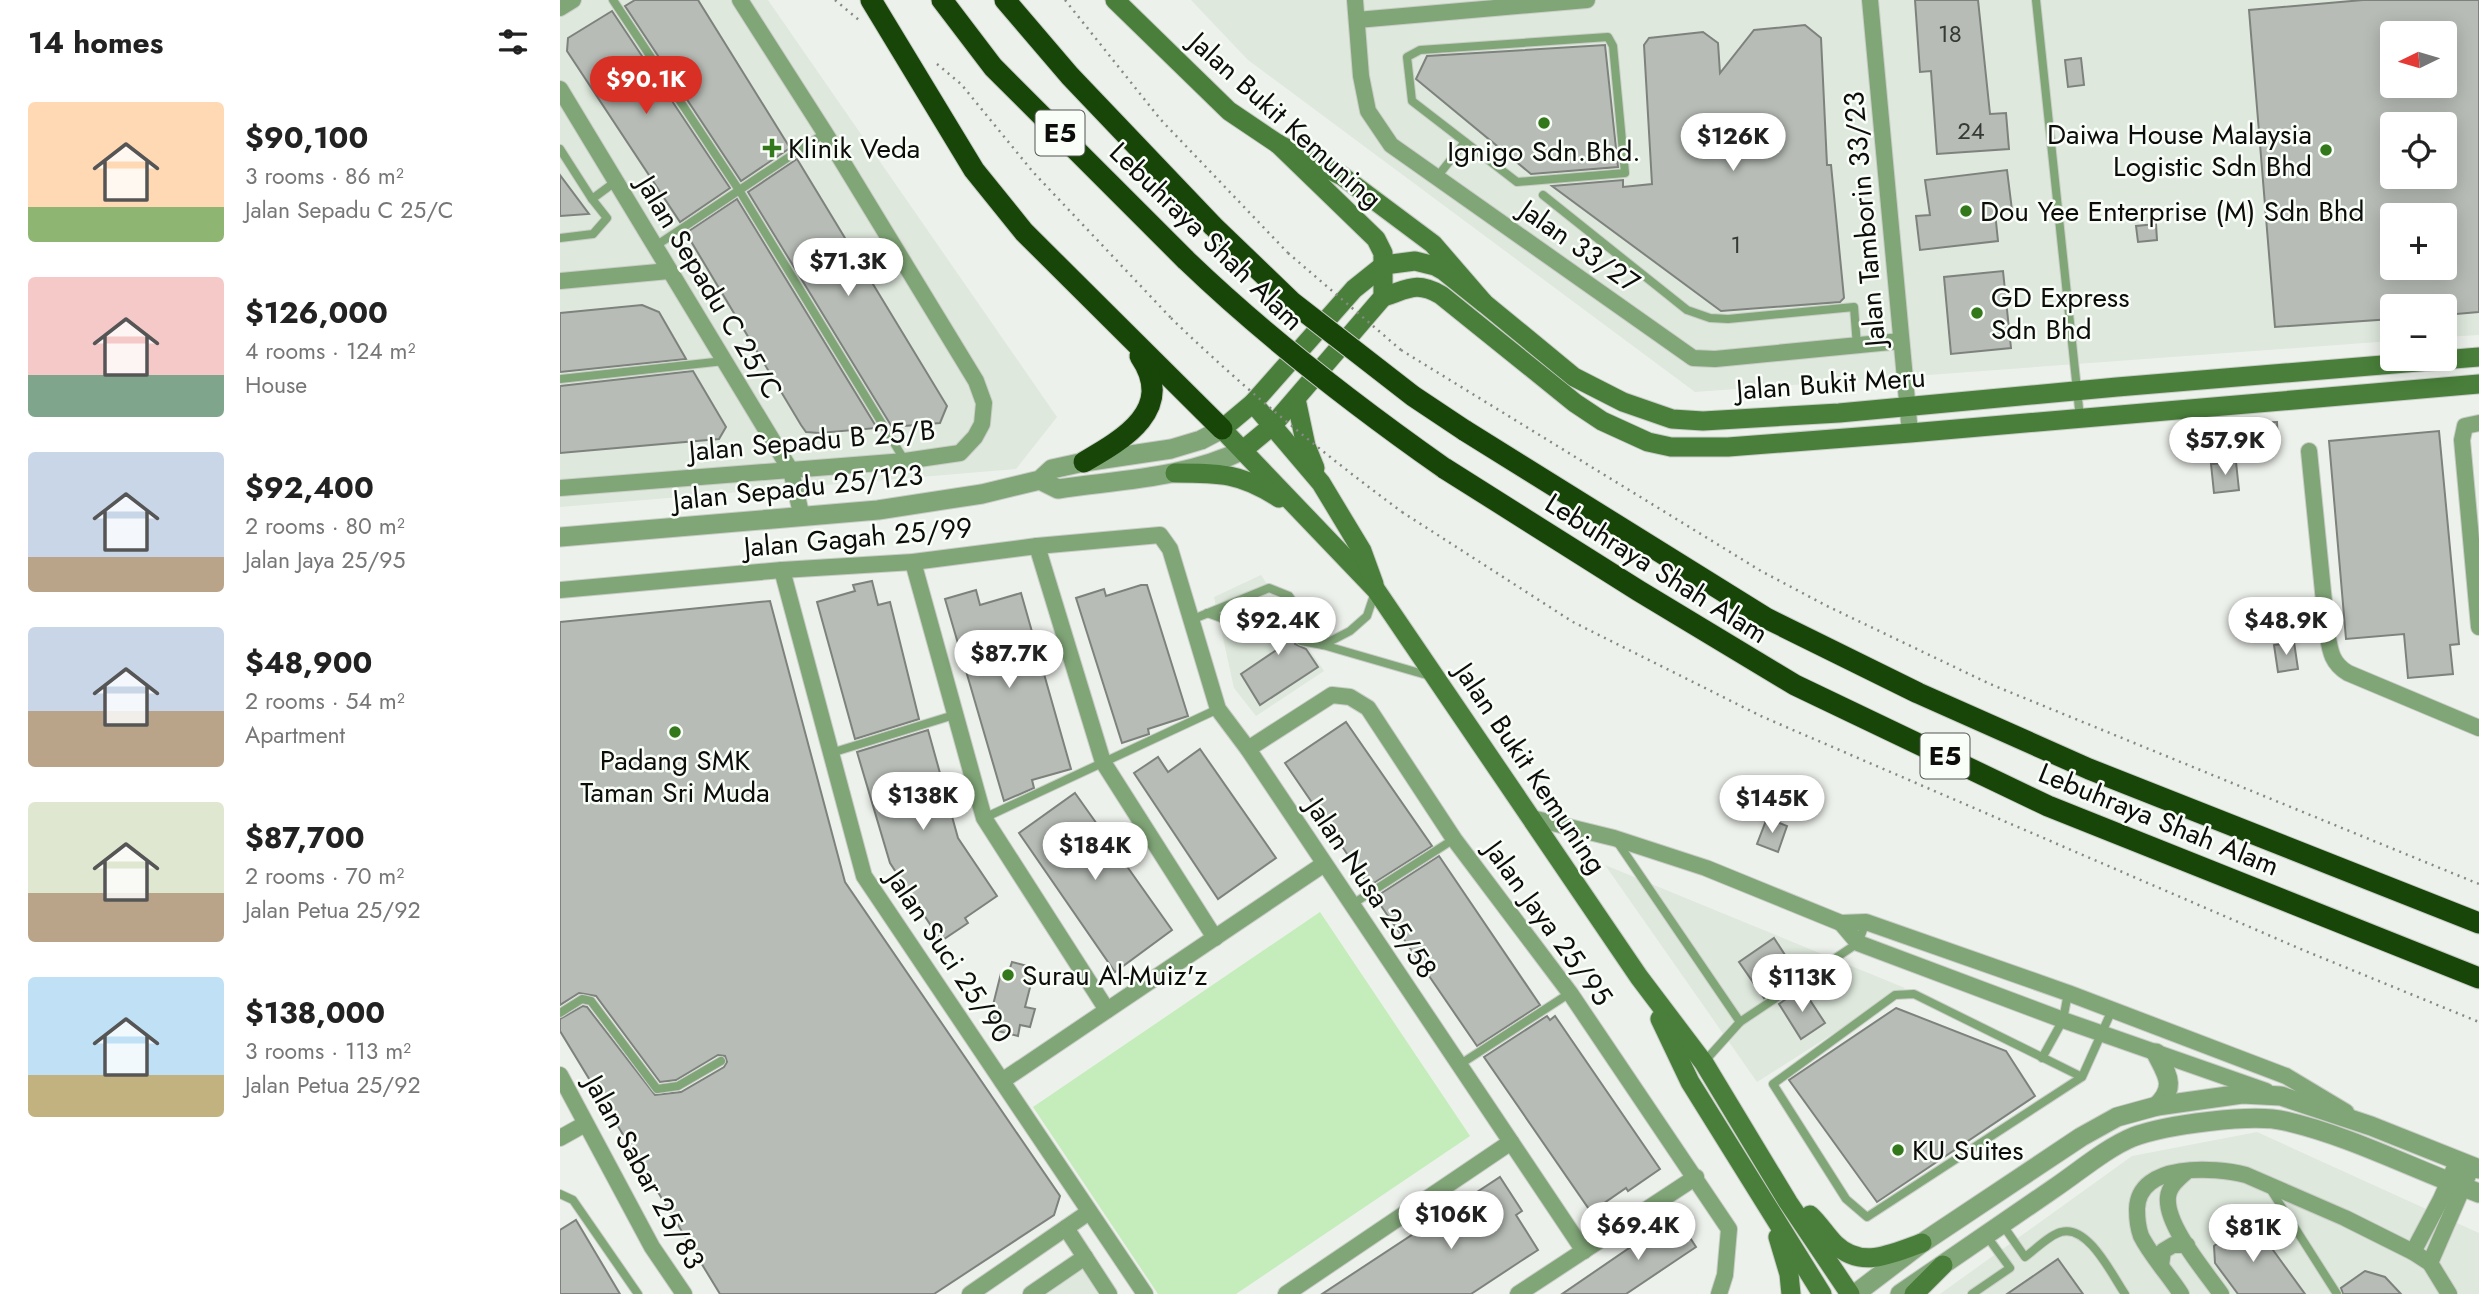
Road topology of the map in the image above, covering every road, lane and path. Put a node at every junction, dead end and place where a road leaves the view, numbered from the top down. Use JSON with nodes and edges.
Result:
{"nodes":[{"id":1,"x":573,"y":0,"type":"edge"},
{"id":2,"x":613,"y":0,"type":"edge"},
{"id":3,"x":740,"y":0,"type":"edge"},
{"id":4,"x":835,"y":0,"type":"edge"},
{"id":5,"x":871,"y":0,"type":"edge"},
{"id":6,"x":942,"y":0,"type":"edge"},
{"id":7,"x":1005,"y":0,"type":"edge"},
{"id":8,"x":1065,"y":0,"type":"edge"},
{"id":9,"x":1115,"y":0,"type":"edge"},
{"id":10,"x":1355,"y":0,"type":"edge"},
{"id":11,"x":1587,"y":0,"type":"edge"},
{"id":12,"x":1870,"y":0,"type":"edge"},
{"id":13,"x":2036,"y":0,"type":"edge"},
{"id":14,"x":560,"y":8,"type":"edge"},
{"id":15,"x":1357,"y":20,"type":"junction"},
{"id":16,"x":865,"y":23,"type":"dead end"},
{"id":17,"x":937,"y":64,"type":"dead end"},
{"id":18,"x":560,"y":89,"type":"edge"},
{"id":19,"x":825,"y":133,"type":"junction"},
{"id":20,"x":1465,"y":142,"type":"junction"},
{"id":21,"x":1278,"y":144,"type":"junction"},
{"id":22,"x":560,"y":149,"type":"edge"},
{"id":23,"x":1437,"y":177,"type":"junction"},
{"id":24,"x":615,"y":182,"type":"junction"},
{"id":25,"x":739,"y":190,"type":"junction"},
{"id":26,"x":1543,"y":195,"type":"dead end"},
{"id":27,"x":592,"y":199,"type":"junction"},
{"id":28,"x":560,"y":237,"type":"edge"},
{"id":29,"x":654,"y":247,"type":"junction"},
{"id":30,"x":1384,"y":265,"type":"junction"},
{"id":31,"x":669,"y":271,"type":"junction"},
{"id":32,"x":560,"y":281,"type":"edge"},
{"id":33,"x":1383,"y":297,"type":"junction"},
{"id":34,"x":1484,"y":303,"type":"junction"},
{"id":35,"x":1127,"y":337,"type":"junction"},
{"id":36,"x":1901,"y":341,"type":"junction"},
{"id":37,"x":1857,"y":346,"type":"junction"},
{"id":38,"x":2479,"y":357,"type":"edge"},
{"id":39,"x":726,"y":361,"type":"junction"},
{"id":40,"x":560,"y":379,"type":"edge"},
{"id":41,"x":2479,"y":384,"type":"edge"},
{"id":42,"x":2077,"y":391,"type":"junction"},
{"id":43,"x":1296,"y":399,"type":"junction"},
{"id":44,"x":1253,"y":403,"type":"junction"},
{"id":45,"x":1907,"y":406,"type":"junction"},
{"id":46,"x":2080,"y":419,"type":"junction"},
{"id":47,"x":2479,"y":423,"type":"edge"},
{"id":48,"x":1272,"y":426,"type":"junction"},
{"id":49,"x":1222,"y":429,"type":"junction"},
{"id":50,"x":1910,"y":433,"type":"junction"},
{"id":51,"x":1242,"y":450,"type":"junction"},
{"id":52,"x":2309,"y":452,"type":"dead end"},
{"id":53,"x":905,"y":461,"type":"junction"},
{"id":54,"x":1084,"y":462,"type":"junction"},
{"id":55,"x":791,"y":471,"type":"junction"},
{"id":56,"x":1175,"y":473,"type":"junction"},
{"id":57,"x":1040,"y":480,"type":"junction"},
{"id":58,"x":1321,"y":483,"type":"junction"},
{"id":59,"x":560,"y":488,"type":"edge"},
{"id":60,"x":802,"y":517,"type":"junction"},
{"id":61,"x":1312,"y":520,"type":"junction"},
{"id":62,"x":1160,"y":535,"type":"joint"},
{"id":63,"x":560,"y":537,"type":"edge"},
{"id":64,"x":1037,"y":547,"type":"junction"},
{"id":65,"x":913,"y":562,"type":"junction"},
{"id":66,"x":782,"y":570,"type":"junction"},
{"id":67,"x":560,"y":590,"type":"edge"},
{"id":68,"x":1376,"y":590,"type":"junction"},
{"id":69,"x":1207,"y":613,"type":"junction"},
{"id":70,"x":1191,"y":620,"type":"junction"},
{"id":71,"x":2479,"y":627,"type":"edge"},
{"id":72,"x":1269,"y":635,"type":"dead end"},
{"id":73,"x":1301,"y":641,"type":"dead end"},
{"id":74,"x":1323,"y":645,"type":"junction"},
{"id":75,"x":1436,"y":678,"type":"junction"},
{"id":76,"x":1218,"y":709,"type":"junction"},
{"id":77,"x":954,"y":715,"type":"junction"},
{"id":78,"x":2479,"y":728,"type":"edge"},
{"id":79,"x":1248,"y":750,"type":"junction"},
{"id":80,"x":831,"y":753,"type":"junction"},
{"id":81,"x":1103,"y":762,"type":"junction"},
{"id":82,"x":984,"y":818,"type":"junction"},
{"id":83,"x":1532,"y":818,"type":"junction"},
{"id":84,"x":1614,"y":838,"type":"junction"},
{"id":85,"x":1454,"y":839,"type":"junction"},
{"id":86,"x":1324,"y":864,"type":"junction"},
{"id":87,"x":2479,"y":884,"type":"edge"},
{"id":88,"x":1352,"y":905,"type":"junction"},
{"id":89,"x":1866,"y":922,"type":"junction"},
{"id":90,"x":1841,"y":923,"type":"junction"},
{"id":91,"x":2479,"y":923,"type":"edge"},
{"id":92,"x":1215,"y":938,"type":"junction"},
{"id":93,"x":1858,"y":943,"type":"junction"},
{"id":94,"x":1639,"y":977,"type":"junction"},
{"id":95,"x":2479,"y":978,"type":"edge"},
{"id":96,"x":1570,"y":993,"type":"junction"},
{"id":97,"x":2068,"y":993,"type":"junction"},
{"id":98,"x":1107,"y":1010,"type":"junction"},
{"id":99,"x":2112,"y":1010,"type":"junction"},
{"id":100,"x":560,"y":1013,"type":"edge"},
{"id":101,"x":2063,"y":1020,"type":"junction"},
{"id":102,"x":2479,"y":1022,"type":"edge"},
{"id":103,"x":1740,"y":1023,"type":"junction"},
{"id":104,"x":2101,"y":1034,"type":"junction"},
{"id":105,"x":2156,"y":1053,"type":"junction"},
{"id":106,"x":2042,"y":1058,"type":"junction"},
{"id":107,"x":721,"y":1061,"type":"dead end"},
{"id":108,"x":1704,"y":1063,"type":"junction"},
{"id":109,"x":1459,"y":1065,"type":"junction"},
{"id":110,"x":560,"y":1075,"type":"edge"},
{"id":111,"x":2081,"y":1077,"type":"junction"},
{"id":112,"x":1002,"y":1081,"type":"junction"},
{"id":113,"x":2281,"y":1096,"type":"junction"},
{"id":114,"x":2157,"y":1106,"type":"junction"},
{"id":115,"x":586,"y":1124,"type":"junction"},
{"id":116,"x":2371,"y":1126,"type":"junction"},
{"id":117,"x":2322,"y":1132,"type":"junction"},
{"id":118,"x":560,"y":1138,"type":"edge"},
{"id":119,"x":1511,"y":1142,"type":"junction"},
{"id":120,"x":2470,"y":1165,"type":"edge"},
{"id":121,"x":2187,"y":1171,"type":"junction"},
{"id":122,"x":1696,"y":1177,"type":"junction"},
{"id":123,"x":2268,"y":1185,"type":"junction"},
{"id":124,"x":2464,"y":1187,"type":"edge"},
{"id":125,"x":560,"y":1194,"type":"edge"},
{"id":126,"x":1759,"y":1194,"type":"junction"},
{"id":127,"x":1788,"y":1202,"type":"junction"},
{"id":128,"x":1089,"y":1212,"type":"junction"},
{"id":129,"x":1066,"y":1228,"type":"junction"},
{"id":130,"x":1994,"y":1230,"type":"junction"},
{"id":131,"x":1922,"y":1243,"type":"junction"},
{"id":132,"x":2187,"y":1245,"type":"junction"},
{"id":133,"x":1584,"y":1251,"type":"junction"},
{"id":134,"x":2413,"y":1252,"type":"junction"},
{"id":135,"x":1085,"y":1257,"type":"junction"},
{"id":136,"x":2025,"y":1257,"type":"junction"},
{"id":137,"x":2430,"y":1263,"type":"junction"},
{"id":138,"x":1943,"y":1265,"type":"junction"},
{"id":139,"x":2161,"y":1265,"type":"junction"},
{"id":140,"x":2010,"y":1268,"type":"junction"},
{"id":141,"x":638,"y":1294,"type":"edge"},
{"id":142,"x":684,"y":1294,"type":"edge"},
{"id":143,"x":970,"y":1294,"type":"edge"},
{"id":144,"x":1031,"y":1294,"type":"edge"},
{"id":145,"x":1109,"y":1294,"type":"edge"},
{"id":146,"x":1145,"y":1294,"type":"edge"},
{"id":147,"x":1286,"y":1294,"type":"edge"},
{"id":148,"x":1518,"y":1294,"type":"edge"},
{"id":149,"x":1719,"y":1294,"type":"edge"},
{"id":150,"x":1791,"y":1294,"type":"edge"},
{"id":151,"x":1822,"y":1294,"type":"edge"},
{"id":152,"x":1853,"y":1294,"type":"edge"},
{"id":153,"x":1900,"y":1294,"type":"edge"},
{"id":154,"x":1914,"y":1294,"type":"edge"},
{"id":155,"x":1972,"y":1294,"type":"edge"},
{"id":156,"x":2125,"y":1294,"type":"edge"},
{"id":157,"x":2182,"y":1294,"type":"edge"},
{"id":158,"x":2221,"y":1294,"type":"edge"},
{"id":159,"x":2337,"y":1294,"type":"edge"},
{"id":160,"x":2449,"y":1294,"type":"edge"}],
"edges":[{"from":1,"to":14,"type":"street"},
{"from":2,"to":25,"type":"lane"},
{"from":3,"to":19,"type":"street","name":"Jalan Sepadu B 25/B"},
{"from":4,"to":16,"type":"path"},
{"from":5,"to":35,"type":"highway"},
{"from":6,"to":95,"type":"highway","name":"Lebuhraya Shah Alam","number":"E5","bridge":true},
{"from":7,"to":91,"type":"highway","name":"Lebuhraya Shah Alam","number":"E5","bridge":true},
{"from":8,"to":87,"type":"path","bridge":true},
{"from":9,"to":21,"type":"main road","name":"Jalan Bukit Kemuning"},
{"from":10,"to":15,"type":"street","name":"Jalan 33/27"},
{"from":11,"to":15,"type":"street"},
{"from":12,"to":36,"type":"street","name":"Jalan Tamborin 33/23"},
{"from":13,"to":42,"type":"lane"},
{"from":15,"to":23,"type":"street","name":"Jalan 33/27"},
{"from":17,"to":102,"type":"path","bridge":true},
{"from":18,"to":24,"type":"street","name":"Jalan Sepadu C 25/C"},
{"from":19,"to":25,"type":"lane"},
{"from":19,"to":53,"type":"street","name":"Jalan Sepadu B 25/B"},
{"from":20,"to":20,"type":"lane"},
{"from":20,"to":23,"type":"lane"},
{"from":21,"to":30,"type":"main road","name":"Jalan Bukit Kemuning"},
{"from":21,"to":34,"type":"main road","name":"Jalan Bukit Meru"},
{"from":22,"to":27,"type":"lane"},
{"from":23,"to":37,"type":"street","name":"Jalan 33/27"},
{"from":24,"to":27,"type":"lane"},
{"from":24,"to":29,"type":"street","name":"Jalan Sepadu C 25/C"},
{"from":25,"to":29,"type":"lane"},
{"from":25,"to":53,"type":"lane"},
{"from":26,"to":37,"type":"lane"},
{"from":27,"to":28,"type":"lane"},
{"from":29,"to":31,"type":"street","name":"Jalan Sepadu C 25/C"},
{"from":30,"to":33,"type":"main road","name":"Jalan Bukit Kemuning"},
{"from":30,"to":34,"type":"main road"},
{"from":30,"to":44,"type":"main road","name":"Jalan Sepadu 25/123"},
{"from":31,"to":32,"type":"street"},
{"from":31,"to":39,"type":"street","name":"Jalan Sepadu C 25/C"},
{"from":33,"to":43,"type":"main road"},
{"from":33,"to":50,"type":"main road","name":"Jalan Bukit Meru"},
{"from":34,"to":45,"type":"main road","name":"Jalan Bukit Meru"},
{"from":35,"to":49,"type":"highway"},
{"from":35,"to":54,"type":"highway"},
{"from":36,"to":37,"type":"street","name":"Jalan 33/27"},
{"from":36,"to":45,"type":"street","name":"Jalan Tamborin 33/23"},
{"from":38,"to":42,"type":"main road","name":"Jalan Bukit Meru"},
{"from":39,"to":40,"type":"lane"},
{"from":39,"to":55,"type":"street","name":"Jalan Sepadu C 25/C"},
{"from":41,"to":46,"type":"main road","name":"Jalan Bukit Meru"},
{"from":42,"to":45,"type":"main road","name":"Jalan Bukit Meru"},
{"from":42,"to":46,"type":"lane"},
{"from":43,"to":48,"type":"main road"},
{"from":43,"to":58,"type":"main road"},
{"from":44,"to":48,"type":"main road","name":"Jalan Bukit Kemuning"},
{"from":44,"to":49,"type":"main road","name":"Jalan Sepadu 25/123"},
{"from":45,"to":50,"type":"street","name":"Jalan Tamborin 33/23"},
{"from":46,"to":50,"type":"main road","name":"Jalan Bukit Meru"},
{"from":47,"to":71,"type":"street"},
{"from":48,"to":51,"type":"main road","name":"Jalan Sepadu 25/123"},
{"from":48,"to":58,"type":"main road","name":"Jalan Bukit Kemuning"},
{"from":49,"to":51,"type":"main road","name":"Jalan Bukit Kemuning"},
{"from":49,"to":54,"type":"street","name":"Jalan Sepadu 25/123"},
{"from":51,"to":56,"type":"street","name":"Jalan Sepadu 25/123"},
{"from":51,"to":61,"type":"main road","name":"Jalan Bukit Kemuning"},
{"from":52,"to":78,"type":"street"},
{"from":53,"to":55,"type":"street","name":"Jalan Sepadu B 25/B"},
{"from":54,"to":57,"type":"street","name":"Jalan Sepadu 25/123"},
{"from":55,"to":59,"type":"street","name":"Jalan Sepadu B 25/B"},
{"from":55,"to":60,"type":"street","name":"Jalan Sepadu C 25/C"},
{"from":56,"to":57,"type":"street","name":"Jalan Sepadu 25/123"},
{"from":56,"to":61,"type":"main road"},
{"from":57,"to":60,"type":"street","name":"Jalan Sepadu 25/123"},
{"from":58,"to":68,"type":"main road","name":"Jalan Bukit Kemuning"},
{"from":60,"to":63,"type":"street","name":"Jalan Sepadu 25/123"},
{"from":61,"to":68,"type":"main road","name":"Jalan Bukit Kemuning"},
{"from":62,"to":64,"type":"street","name":"Jalan Gagah 25/99"},
{"from":62,"to":70,"type":"street","name":"Jalan Nusa 25/58"},
{"from":64,"to":65,"type":"street","name":"Jalan Gagah 25/99"},
{"from":64,"to":81,"type":"street"},
{"from":65,"to":66,"type":"street","name":"Jalan Gagah 25/99"},
{"from":65,"to":77,"type":"street"},
{"from":66,"to":67,"type":"street","name":"Jalan Gagah 25/99"},
{"from":66,"to":80,"type":"street","name":"Jalan Suci 25/90"},
{"from":68,"to":74,"type":"lane"},
{"from":68,"to":75,"type":"main road","name":"Jalan Bukit Kemuning"},
{"from":69,"to":70,"type":"lane"},
{"from":69,"to":72,"type":"lane"},
{"from":69,"to":74,"type":"lane"},
{"from":70,"to":76,"type":"street","name":"Jalan Nusa 25/58"},
{"from":73,"to":74,"type":"lane"},
{"from":74,"to":75,"type":"lane"},
{"from":75,"to":83,"type":"main road","name":"Jalan Bukit Kemuning"},
{"from":76,"to":79,"type":"street","name":"Jalan Nusa 25/58"},
{"from":76,"to":81,"type":"lane"},
{"from":77,"to":80,"type":"lane"},
{"from":77,"to":82,"type":"street"},
{"from":79,"to":85,"type":"street","name":"Jalan Jaya 25/95"},
{"from":79,"to":86,"type":"street","name":"Jalan Nusa 25/58"},
{"from":80,"to":112,"type":"street","name":"Jalan Suci 25/90"},
{"from":81,"to":82,"type":"lane"},
{"from":81,"to":92,"type":"street"},
{"from":82,"to":98,"type":"street"},
{"from":83,"to":84,"type":"street"},
{"from":83,"to":94,"type":"main road","name":"Jalan Bukit Kemuning"},
{"from":84,"to":90,"type":"street"},
{"from":84,"to":103,"type":"lane"},
{"from":85,"to":88,"type":"lane"},
{"from":85,"to":96,"type":"street","name":"Jalan Jaya 25/95"},
{"from":86,"to":88,"type":"street","name":"Jalan Nusa 25/58"},
{"from":86,"to":92,"type":"street"},
{"from":88,"to":109,"type":"street","name":"Jalan Nusa 25/58"},
{"from":89,"to":90,"type":"street"},
{"from":89,"to":93,"type":"lane"},
{"from":89,"to":97,"type":"street"},
{"from":90,"to":93,"type":"street"},
{"from":92,"to":98,"type":"street"},
{"from":93,"to":101,"type":"street"},
{"from":93,"to":103,"type":"lane"},
{"from":94,"to":108,"type":"main road","name":"Jalan Bukit Kemuning"},
{"from":94,"to":126,"type":"main road","name":"Jalan Bukit Kemuning"},
{"from":96,"to":109,"type":"lane"},
{"from":96,"to":122,"type":"street","name":"Jalan Jaya 25/95"},
{"from":97,"to":99,"type":"street"},
{"from":97,"to":101,"type":"lane"},
{"from":98,"to":112,"type":"street"},
{"from":99,"to":104,"type":"lane"},
{"from":99,"to":116,"type":"street"},
{"from":100,"to":107,"type":"lane"},
{"from":101,"to":104,"type":"street"},
{"from":101,"to":106,"type":"lane"},
{"from":103,"to":108,"type":"lane"},
{"from":104,"to":105,"type":"street"},
{"from":104,"to":111,"type":"lane"},
{"from":105,"to":113,"type":"street"},
{"from":105,"to":114,"type":"street"},
{"from":106,"to":111,"type":"lane"},
{"from":106,"to":111,"type":"lane"},
{"from":108,"to":127,"type":"main road","name":"Jalan Bukit Kemuning"},
{"from":109,"to":119,"type":"street","name":"Jalan Nusa 25/58"},
{"from":110,"to":115,"type":"street","name":"Jalan Sabar 25/83"},
{"from":112,"to":128,"type":"street","name":"Jalan Suci 25/90"},
{"from":113,"to":114,"type":"street"},
{"from":113,"to":116,"type":"street"},
{"from":113,"to":117,"type":"street"},
{"from":114,"to":131,"type":"street"},
{"from":115,"to":118,"type":"street"},
{"from":115,"to":142,"type":"street","name":"Jalan Sabar 25/83"},
{"from":116,"to":120,"type":"street"},
{"from":117,"to":124,"type":"street"},
{"from":117,"to":130,"type":"street"},
{"from":119,"to":133,"type":"street","name":"Jalan Nusa 25/58"},
{"from":119,"to":147,"type":"street"},
{"from":120,"to":124,"type":"street"},
{"from":121,"to":123,"type":"street"},
{"from":121,"to":132,"type":"street"},
{"from":121,"to":139,"type":"street"},
{"from":122,"to":133,"type":"street"},
{"from":122,"to":149,"type":"street","name":"Jalan Jaya 25/95"},
{"from":123,"to":134,"type":"street"},
{"from":123,"to":159,"type":"lane"},
{"from":124,"to":134,"type":"street"},
{"from":124,"to":137,"type":"street"},
{"from":125,"to":141,"type":"lane"},
{"from":126,"to":150,"type":"main road"},
{"from":126,"to":151,"type":"main road","name":"Jalan Bukit Kemuning"},
{"from":127,"to":131,"type":"main road"},
{"from":127,"to":152,"type":"main road","name":"Jalan Bukit Kemuning"},
{"from":128,"to":129,"type":"street"},
{"from":128,"to":146,"type":"street","name":"Jalan Suci 25/90"},
{"from":129,"to":135,"type":"street"},
{"from":129,"to":143,"type":"street"},
{"from":130,"to":136,"type":"lane"},
{"from":130,"to":138,"type":"street"},
{"from":130,"to":140,"type":"lane"},
{"from":131,"to":152,"type":"street"},
{"from":132,"to":139,"type":"street"},
{"from":132,"to":158,"type":"street"},
{"from":133,"to":148,"type":"street"},
{"from":134,"to":137,"type":"street"},
{"from":135,"to":144,"type":"street"},
{"from":135,"to":145,"type":"street"},
{"from":136,"to":140,"type":"lane"},
{"from":136,"to":156,"type":"lane"},
{"from":137,"to":160,"type":"street"},
{"from":138,"to":153,"type":"street"},
{"from":138,"to":154,"type":"main road"},
{"from":139,"to":157,"type":"street"},
{"from":140,"to":155,"type":"lane"}]}
